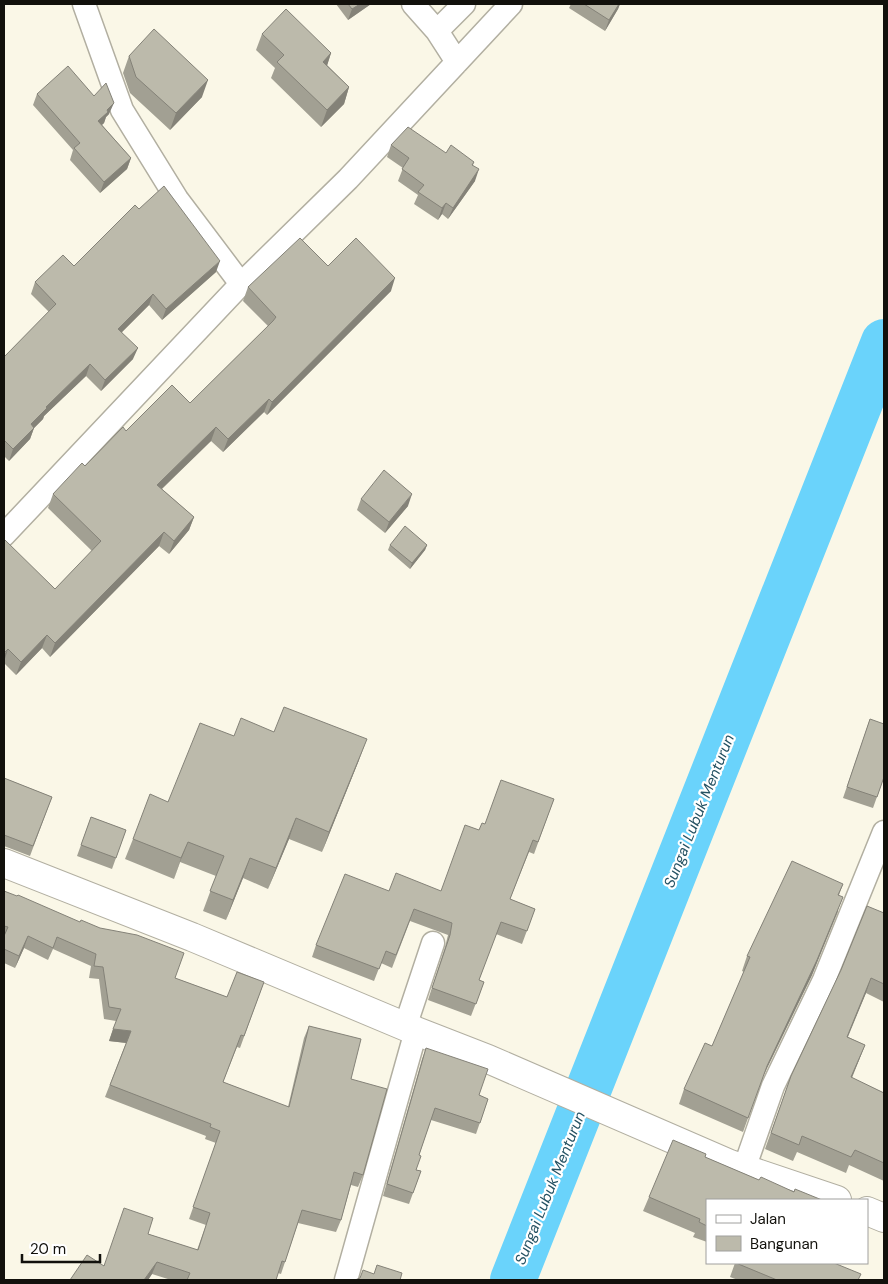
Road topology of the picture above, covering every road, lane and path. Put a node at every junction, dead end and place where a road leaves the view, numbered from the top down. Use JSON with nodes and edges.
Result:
{"nodes":[{"id":1,"x":84,"y":4,"type":"edge"},
{"id":2,"x":414,"y":4,"type":"edge"},
{"id":3,"x":464,"y":4,"type":"edge"},
{"id":4,"x":511,"y":4,"type":"edge"},
{"id":5,"x":437,"y":31,"type":"junction"},
{"id":6,"x":457,"y":62,"type":"junction"},
{"id":7,"x":241,"y":284,"type":"junction"},
{"id":8,"x":4,"y":535,"type":"edge"},
{"id":9,"x":884,"y":832,"type":"edge"},
{"id":10,"x":4,"y":863,"type":"edge"},
{"id":11,"x":433,"y":943,"type":"dead end"},
{"id":12,"x":410,"y":1029,"type":"junction"},
{"id":13,"x":744,"y":1169,"type":"junction"},
{"id":14,"x":834,"y":1199,"type":"edge"},
{"id":15,"x":868,"y":1211,"type":"edge"},
{"id":16,"x":884,"y":1218,"type":"edge"},
{"id":17,"x":346,"y":1280,"type":"edge"}],
"edges":[{"from":1,"to":7,"type":"street"},
{"from":2,"to":5,"type":"street"},
{"from":3,"to":5,"type":"street"},
{"from":4,"to":6,"type":"street"},
{"from":5,"to":6,"type":"street"},
{"from":6,"to":7,"type":"street"},
{"from":7,"to":8,"type":"street"},
{"from":9,"to":13,"type":"street"},
{"from":10,"to":12,"type":"street"},
{"from":11,"to":12,"type":"street"},
{"from":12,"to":13,"type":"street"},
{"from":12,"to":17,"type":"street"},
{"from":13,"to":14,"type":"street"},
{"from":15,"to":16,"type":"street"}]}
